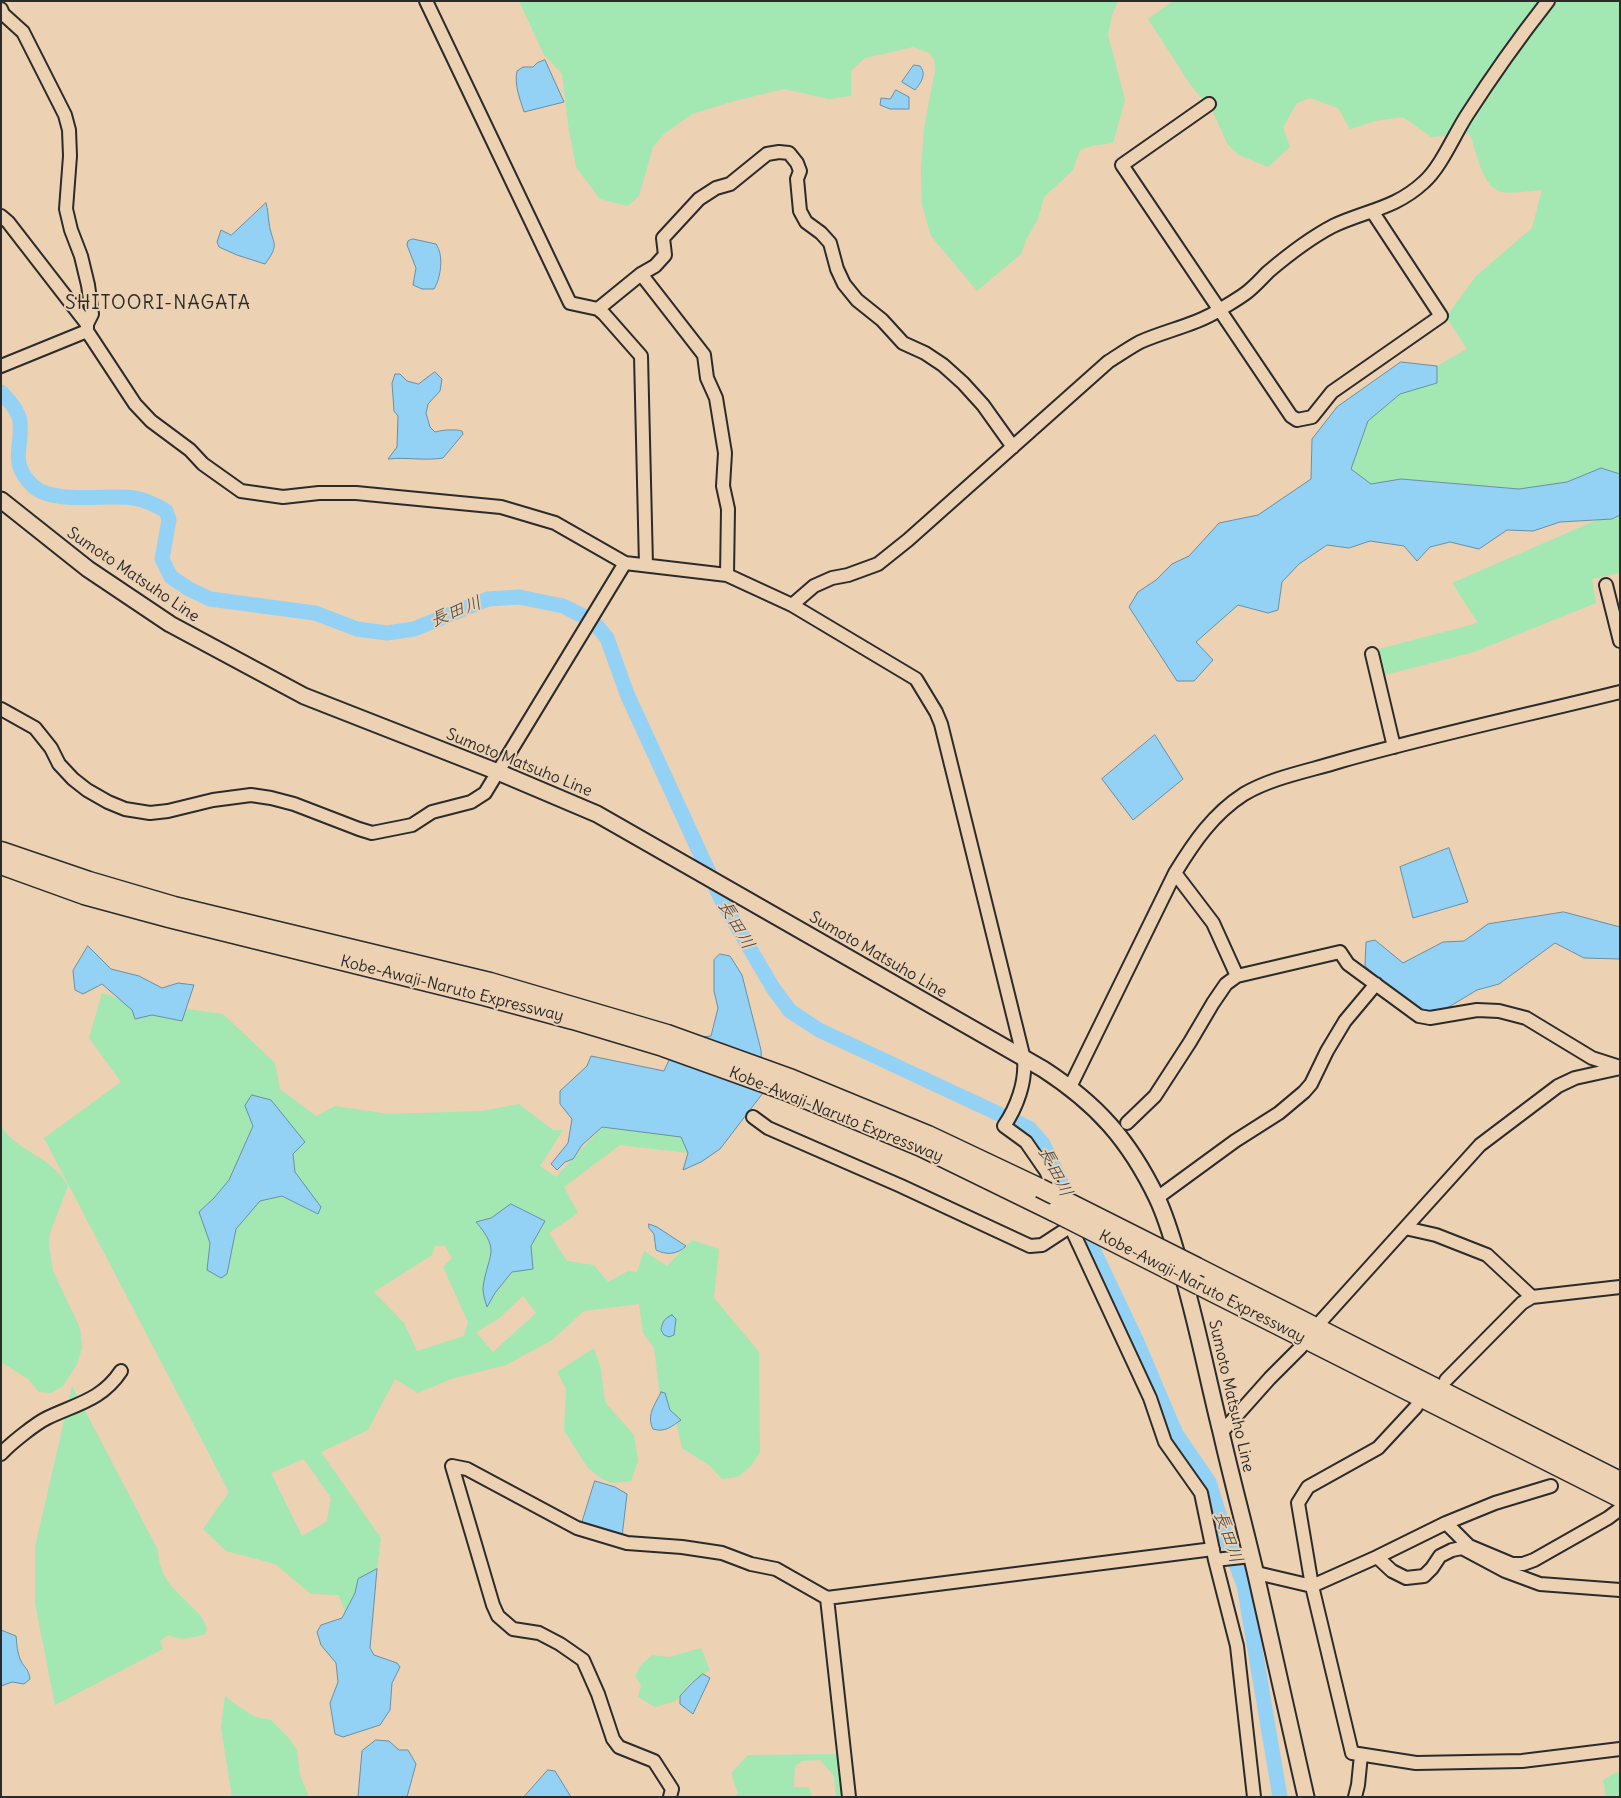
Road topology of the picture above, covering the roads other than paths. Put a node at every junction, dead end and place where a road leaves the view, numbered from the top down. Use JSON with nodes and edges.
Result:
{"nodes":[{"id":1,"x":426,"y":1,"type":"edge"},
{"id":2,"x":1548,"y":1,"type":"edge"},
{"id":3,"x":1,"y":9,"type":"edge"},
{"id":4,"x":1209,"y":104,"type":"dead end"},
{"id":5,"x":1372,"y":211,"type":"junction"},
{"id":6,"x":1,"y":216,"type":"edge"},
{"id":7,"x":641,"y":274,"type":"junction"},
{"id":8,"x":598,"y":309,"type":"junction"},
{"id":9,"x":1219,"y":311,"type":"junction"},
{"id":10,"x":87,"y":327,"type":"junction"},
{"id":11,"x":1,"y":366,"type":"edge"},
{"id":12,"x":1013,"y":447,"type":"junction"},
{"id":13,"x":1,"y":500,"type":"edge"},
{"id":14,"x":625,"y":563,"type":"junction"},
{"id":15,"x":646,"y":566,"type":"junction"},
{"id":16,"x":727,"y":575,"type":"junction"},
{"id":17,"x":1606,"y":585,"type":"dead end"},
{"id":18,"x":792,"y":605,"type":"junction"},
{"id":19,"x":1620,"y":641,"type":"edge"},
{"id":20,"x":1372,"y":654,"type":"dead end"},
{"id":21,"x":1620,"y":692,"type":"edge"},
{"id":22,"x":1,"y":709,"type":"edge"},
{"id":23,"x":1394,"y":747,"type":"junction"},
{"id":24,"x":498,"y":772,"type":"junction"},
{"id":25,"x":1,"y":850,"type":"edge"},
{"id":26,"x":1,"y":865,"type":"edge"},
{"id":27,"x":1175,"y":873,"type":"junction"},
{"id":28,"x":1238,"y":976,"type":"junction"},
{"id":29,"x":1376,"y":984,"type":"junction"},
{"id":30,"x":665,"y":1041,"type":"junction"},
{"id":31,"x":1024,"y":1059,"type":"junction"},
{"id":32,"x":1620,"y":1068,"type":"edge"},
{"id":33,"x":789,"y":1085,"type":"junction"},
{"id":34,"x":1070,"y":1087,"type":"junction"},
{"id":35,"x":752,"y":1117,"type":"dead end"},
{"id":36,"x":1127,"y":1124,"type":"dead end"},
{"id":37,"x":1157,"y":1198,"type":"junction"},
{"id":38,"x":1071,"y":1226,"type":"junction"},
{"id":39,"x":1406,"y":1228,"type":"junction"},
{"id":40,"x":1620,"y":1286,"type":"edge"},
{"id":41,"x":1532,"y":1297,"type":"junction"},
{"id":42,"x":1322,"y":1320,"type":"dead end"},
{"id":43,"x":1301,"y":1347,"type":"dead end"},
{"id":44,"x":121,"y":1371,"type":"dead end"},
{"id":45,"x":1446,"y":1380,"type":"dead end"},
{"id":46,"x":1416,"y":1407,"type":"dead end"},
{"id":47,"x":1221,"y":1433,"type":"junction"},
{"id":48,"x":1,"y":1454,"type":"edge"},
{"id":49,"x":1620,"y":1482,"type":"edge"},
{"id":50,"x":1551,"y":1486,"type":"dead end"},
{"id":51,"x":1620,"y":1498,"type":"edge"},
{"id":52,"x":1620,"y":1509,"type":"edge"},
{"id":53,"x":1446,"y":1523,"type":"junction"},
{"id":54,"x":1214,"y":1555,"type":"junction"},
{"id":55,"x":1251,"y":1556,"type":"junction"},
{"id":56,"x":1377,"y":1557,"type":"junction"},
{"id":57,"x":1256,"y":1575,"type":"junction"},
{"id":58,"x":1312,"y":1586,"type":"junction"},
{"id":59,"x":1620,"y":1590,"type":"edge"},
{"id":60,"x":827,"y":1598,"type":"junction"},
{"id":61,"x":1620,"y":1749,"type":"edge"},
{"id":62,"x":1360,"y":1755,"type":"junction"},
{"id":63,"x":670,"y":1797,"type":"edge"},
{"id":64,"x":849,"y":1797,"type":"edge"},
{"id":65,"x":1254,"y":1797,"type":"edge"},
{"id":66,"x":1306,"y":1797,"type":"edge"},
{"id":67,"x":1355,"y":1797,"type":"edge"}],
"edges":[{"from":1,"to":8,"type":"street"},
{"from":2,"to":5,"type":"street"},
{"from":3,"to":10,"type":"street"},
{"from":4,"to":9,"type":"street"},
{"from":5,"to":9,"type":"street"},
{"from":5,"to":9,"type":"street"},
{"from":6,"to":10,"type":"street"},
{"from":7,"to":8,"type":"street"},
{"from":7,"to":12,"type":"street"},
{"from":7,"to":16,"type":"street"},
{"from":8,"to":15,"type":"street"},
{"from":9,"to":12,"type":"street"},
{"from":10,"to":11,"type":"street"},
{"from":10,"to":14,"type":"street"},
{"from":12,"to":18,"type":"street"},
{"from":13,"to":24,"type":"main road","name":"Sumoto Matsuho Line"},
{"from":14,"to":15,"type":"street"},
{"from":14,"to":24,"type":"street"},
{"from":15,"to":16,"type":"street"},
{"from":16,"to":18,"type":"street"},
{"from":17,"to":19,"type":"street"},
{"from":18,"to":31,"type":"street"},
{"from":20,"to":23,"type":"street"},
{"from":21,"to":23,"type":"street"},
{"from":22,"to":24,"type":"street"},
{"from":23,"to":27,"type":"street"},
{"from":24,"to":31,"type":"main road","name":"Sumoto Matsuho Line"},
{"from":25,"to":30,"type":"highway","name":"Kobe-Awaji-Naruto Expressway"},
{"from":26,"to":30,"type":"highway","name":"Kobe-Awaji-Naruto Expressway"},
{"from":27,"to":28,"type":"street"},
{"from":27,"to":34,"type":"street"},
{"from":28,"to":29,"type":"street"},
{"from":28,"to":36,"type":"street"},
{"from":29,"to":32,"type":"street"},
{"from":29,"to":37,"type":"street"},
{"from":30,"to":33,"type":"highway","name":"Kobe-Awaji-Naruto Expressway"},
{"from":31,"to":34,"type":"main road","name":"Sumoto Matsuho Line"},
{"from":31,"to":38,"type":"street"},
{"from":32,"to":39,"type":"street"},
{"from":33,"to":49,"type":"highway","name":"Kobe-Awaji-Naruto Expressway","bridge":true},
{"from":33,"to":51,"type":"highway","name":"Kobe-Awaji-Naruto Expressway","bridge":true},
{"from":34,"to":37,"type":"main road","name":"Sumoto Matsuho Line"},
{"from":35,"to":38,"type":"street"},
{"from":37,"to":47,"type":"main road","name":"Sumoto Matsuho Line"},
{"from":38,"to":54,"type":"street"},
{"from":39,"to":41,"type":"street"},
{"from":39,"to":42,"type":"street"},
{"from":40,"to":41,"type":"street"},
{"from":41,"to":45,"type":"street"},
{"from":43,"to":47,"type":"street"},
{"from":44,"to":48,"type":"street"},
{"from":46,"to":58,"type":"street"},
{"from":47,"to":55,"type":"main road","name":"Sumoto Matsuho Line"},
{"from":50,"to":53,"type":"street"},
{"from":52,"to":53,"type":"street"},
{"from":53,"to":56,"type":"street"},
{"from":54,"to":55,"type":"street"},
{"from":54,"to":60,"type":"street"},
{"from":54,"to":65,"type":"street"},
{"from":55,"to":57,"type":"main road","name":"Sumoto Matsuho Line"},
{"from":56,"to":58,"type":"street"},
{"from":56,"to":59,"type":"street"},
{"from":57,"to":58,"type":"street"},
{"from":57,"to":66,"type":"main road","name":"Sumoto Matsuho Line"},
{"from":58,"to":62,"type":"street"},
{"from":60,"to":63,"type":"street"},
{"from":60,"to":64,"type":"street"},
{"from":61,"to":62,"type":"street"},
{"from":62,"to":67,"type":"street"}]}
